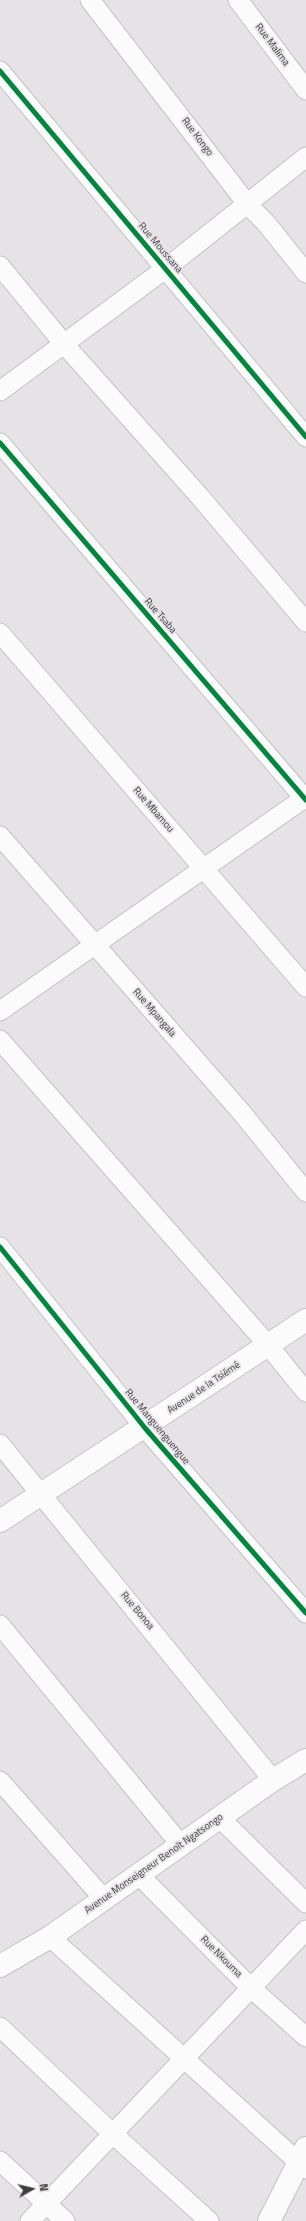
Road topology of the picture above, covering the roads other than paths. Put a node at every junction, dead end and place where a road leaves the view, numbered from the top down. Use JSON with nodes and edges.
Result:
{"nodes":[{"id":1,"x":90,"y":0,"type":"edge"},
{"id":2,"x":238,"y":0,"type":"edge"},
{"id":3,"x":0,"y":71,"type":"edge"},
{"id":4,"x":306,"y":90,"type":"edge"},
{"id":5,"x":306,"y":157,"type":"edge"},
{"id":6,"x":248,"y":205,"type":"junction"},
{"id":7,"x":0,"y":266,"type":"edge"},
{"id":8,"x":165,"y":269,"type":"junction"},
{"id":9,"x":306,"y":273,"type":"edge"},
{"id":10,"x":64,"y":344,"type":"junction"},
{"id":11,"x":0,"y":391,"type":"edge"},
{"id":12,"x":306,"y":437,"type":"edge"},
{"id":13,"x":0,"y":443,"type":"edge"},
{"id":14,"x":306,"y":622,"type":"edge"},
{"id":15,"x":0,"y":633,"type":"edge"},
{"id":16,"x":305,"y":799,"type":"edge"},
{"id":17,"x":0,"y":836,"type":"edge"},
{"id":18,"x":203,"y":869,"type":"junction"},
{"id":19,"x":95,"y":946,"type":"junction"},
{"id":20,"x":306,"y":988,"type":"edge"},
{"id":21,"x":0,"y":1011,"type":"edge"},
{"id":22,"x":0,"y":1040,"type":"edge"},
{"id":23,"x":306,"y":1192,"type":"edge"},
{"id":24,"x":0,"y":1247,"type":"edge"},
{"id":25,"x":306,"y":1320,"type":"edge"},
{"id":26,"x":268,"y":1345,"type":"junction"},
{"id":27,"x":306,"y":1392,"type":"edge"},
{"id":28,"x":145,"y":1428,"type":"junction"},
{"id":29,"x":0,"y":1444,"type":"edge"},
{"id":30,"x":40,"y":1494,"type":"junction"},
{"id":31,"x":0,"y":1521,"type":"edge"},
{"id":32,"x":306,"y":1613,"type":"edge"},
{"id":33,"x":0,"y":1625,"type":"edge"},
{"id":34,"x":306,"y":1760,"type":"edge"},
{"id":35,"x":273,"y":1780,"type":"junction"},
{"id":36,"x":0,"y":1781,"type":"edge"},
{"id":37,"x":220,"y":1818,"type":"junction"},
{"id":38,"x":181,"y":1845,"type":"junction"},
{"id":39,"x":139,"y":1875,"type":"junction"},
{"id":40,"x":104,"y":1899,"type":"junction"},
{"id":41,"x":306,"y":1903,"type":"edge"},
{"id":42,"x":306,"y":1930,"type":"edge"},
{"id":43,"x":50,"y":1937,"type":"junction"},
{"id":44,"x":0,"y":1966,"type":"edge"},
{"id":45,"x":251,"y":1988,"type":"junction"},
{"id":46,"x":0,"y":2027,"type":"edge"},
{"id":47,"x":306,"y":2037,"type":"edge"},
{"id":48,"x":183,"y":2060,"type":"junction"},
{"id":49,"x":113,"y":2134,"type":"junction"},
{"id":50,"x":304,"y":2160,"type":"edge"},
{"id":51,"x":0,"y":2161,"type":"edge"},
{"id":52,"x":46,"y":2204,"type":"junction"},
{"id":53,"x":30,"y":2221,"type":"edge"},
{"id":54,"x":65,"y":2221,"type":"edge"},
{"id":55,"x":210,"y":2221,"type":"edge"},
{"id":56,"x":269,"y":2221,"type":"edge"}],
"edges":[{"from":1,"to":6,"type":"street","name":"Rue Kongo"},
{"from":2,"to":4,"type":"street","name":"Rue Malima"},
{"from":3,"to":8,"type":"street","name":"Rue Moussana"},
{"from":5,"to":6,"type":"street"},
{"from":6,"to":8,"type":"street"},
{"from":6,"to":9,"type":"street","name":"Rue Kongo"},
{"from":7,"to":10,"type":"street"},
{"from":8,"to":10,"type":"street"},
{"from":8,"to":12,"type":"street","name":"Rue Moussana"},
{"from":10,"to":11,"type":"street"},
{"from":10,"to":14,"type":"street"},
{"from":13,"to":16,"type":"street","name":"Rue Tsaba"},
{"from":15,"to":18,"type":"street","name":"Rue Mbamou"},
{"from":16,"to":18,"type":"street"},
{"from":17,"to":19,"type":"street","name":"Rue Mpangala"},
{"from":18,"to":19,"type":"street"},
{"from":18,"to":20,"type":"street","name":"Rue Mbamou"},
{"from":19,"to":21,"type":"street"},
{"from":19,"to":23,"type":"street","name":"Rue Mpangala"},
{"from":22,"to":26,"type":"street"},
{"from":24,"to":28,"type":"street","name":"Rue Manguenguengue"},
{"from":25,"to":26,"type":"street","name":"Avenue de la Tsiémé"},
{"from":26,"to":27,"type":"street"},
{"from":26,"to":28,"type":"street","name":"Avenue de la Tsiémé"},
{"from":28,"to":30,"type":"street","name":"Avenue de la Tsiémé"},
{"from":28,"to":32,"type":"street","name":"Rue Manguenguengue"},
{"from":29,"to":30,"type":"street","name":"Rue Bonoa"},
{"from":30,"to":31,"type":"street","name":"Avenue de la Tsiémé"},
{"from":30,"to":35,"type":"street","name":"Rue Bonoa"},
{"from":33,"to":38,"type":"street"},
{"from":34,"to":35,"type":"street","name":"Avenue Monseigneur Benoît Ngatsongo"},
{"from":35,"to":37,"type":"street","name":"Avenue Monseigneur Benoît Ngatsongo"},
{"from":36,"to":40,"type":"street"},
{"from":37,"to":38,"type":"street","name":"Avenue Monseigneur Benoît Ngatsongo"},
{"from":37,"to":41,"type":"street"},
{"from":38,"to":39,"type":"street","name":"Avenue Monseigneur Benoît Ngatsongo"},
{"from":39,"to":40,"type":"street","name":"Avenue Monseigneur Benoît Ngatsongo"},
{"from":39,"to":45,"type":"street","name":"Rue Nkouma"},
{"from":40,"to":43,"type":"street","name":"Avenue Monseigneur Benoît Ngatsongo"},
{"from":42,"to":45,"type":"street"},
{"from":43,"to":44,"type":"street","name":"Avenue Monseigneur Benoît Ngatsongo"},
{"from":43,"to":48,"type":"street"},
{"from":45,"to":47,"type":"street","name":"Rue Nkouma"},
{"from":45,"to":48,"type":"street"},
{"from":46,"to":49,"type":"street"},
{"from":48,"to":49,"type":"street"},
{"from":48,"to":50,"type":"street"},
{"from":49,"to":52,"type":"street"},
{"from":49,"to":55,"type":"street"},
{"from":50,"to":56,"type":"street"},
{"from":51,"to":52,"type":"street"},
{"from":52,"to":53,"type":"street"},
{"from":52,"to":54,"type":"street"}]}
